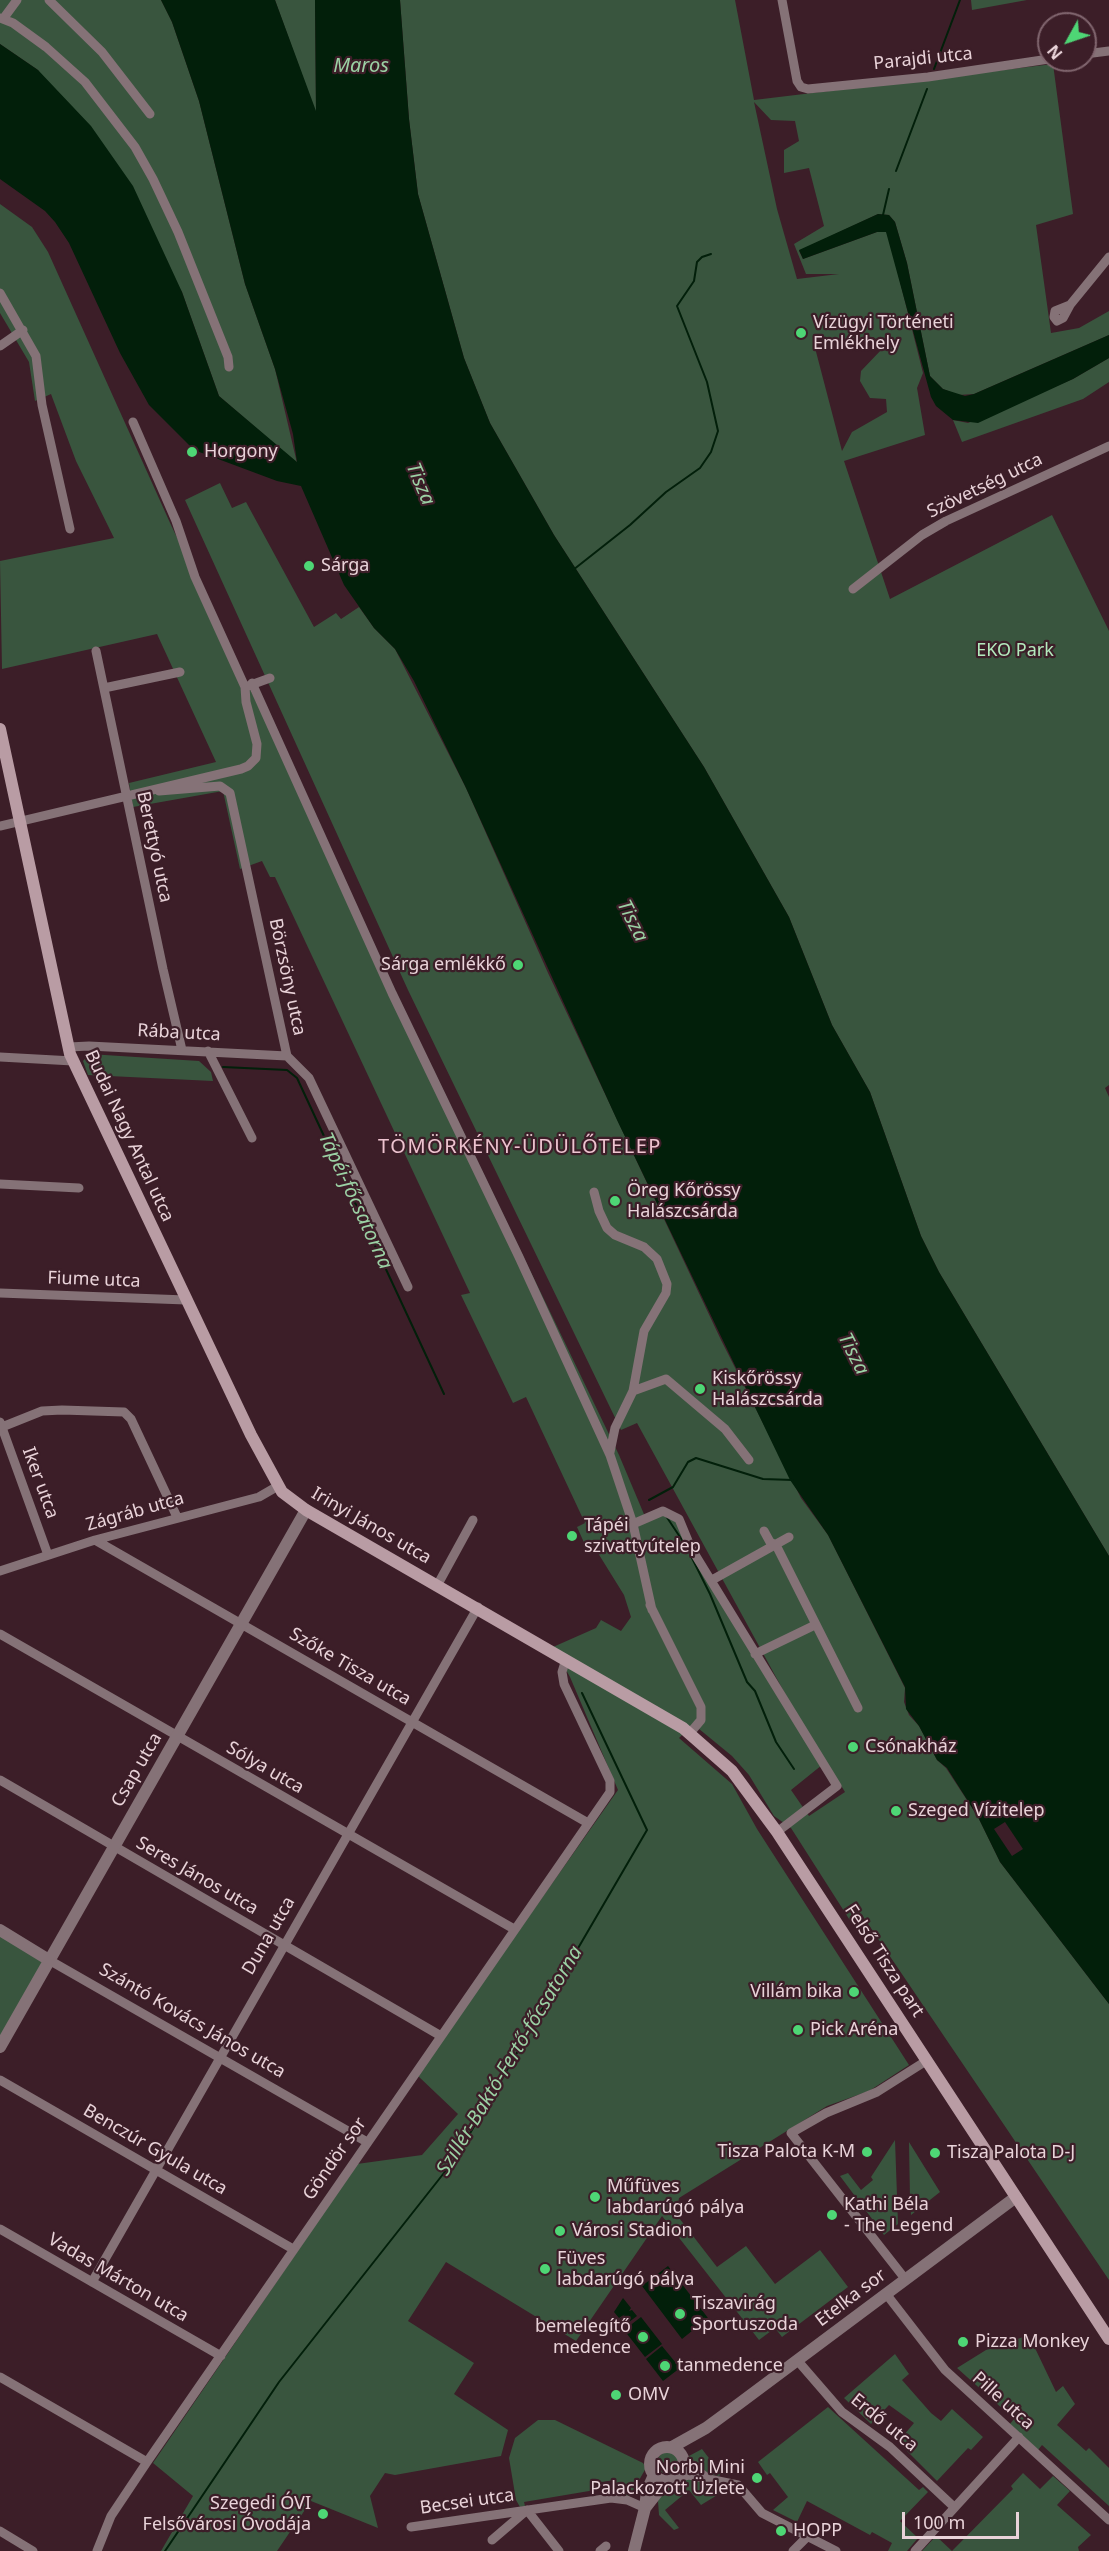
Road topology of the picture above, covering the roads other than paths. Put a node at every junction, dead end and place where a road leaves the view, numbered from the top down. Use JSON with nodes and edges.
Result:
{"nodes":[{"id":1,"x":17,"y":0,"type":"edge"},
{"id":2,"x":49,"y":0,"type":"edge"},
{"id":3,"x":782,"y":0,"type":"edge"},
{"id":4,"x":2,"y":19,"type":"edge"},
{"id":5,"x":1037,"y":61,"type":"edge"},
{"id":6,"x":150,"y":114,"type":"dead end"},
{"id":7,"x":1109,"y":257,"type":"edge"},
{"id":8,"x":0,"y":293,"type":"edge"},
{"id":9,"x":1070,"y":305,"type":"dead end"},
{"id":10,"x":23,"y":330,"type":"junction"},
{"id":11,"x":0,"y":346,"type":"edge"},
{"id":12,"x":229,"y":367,"type":"dead end"},
{"id":13,"x":133,"y":422,"type":"dead end"},
{"id":14,"x":1108,"y":448,"type":"edge"},
{"id":15,"x":70,"y":529,"type":"dead end"},
{"id":16,"x":853,"y":589,"type":"dead end"},
{"id":17,"x":96,"y":651,"type":"dead end"},
{"id":18,"x":180,"y":672,"type":"dead end"},
{"id":19,"x":270,"y":678,"type":"dead end"},
{"id":20,"x":249,"y":685,"type":"junction"},
{"id":21,"x":104,"y":688,"type":"junction"},
{"id":22,"x":0,"y":729,"type":"edge"},
{"id":23,"x":151,"y":790,"type":"junction"},
{"id":24,"x":126,"y":795,"type":"junction"},
{"id":25,"x":19,"y":822,"type":"junction"},
{"id":26,"x":0,"y":826,"type":"edge"},
{"id":27,"x":69,"y":1047,"type":"junction"},
{"id":28,"x":182,"y":1050,"type":"junction"},
{"id":29,"x":208,"y":1051,"type":"junction"},
{"id":30,"x":287,"y":1056,"type":"junction"},
{"id":31,"x":0,"y":1057,"type":"edge"},
{"id":32,"x":73,"y":1060,"type":"junction"},
{"id":33,"x":252,"y":1138,"type":"dead end"},
{"id":34,"x":0,"y":1184,"type":"edge"},
{"id":35,"x":79,"y":1188,"type":"dead end"},
{"id":36,"x":594,"y":1192,"type":"dead end"},
{"id":37,"x":408,"y":1287,"type":"dead end"},
{"id":38,"x":0,"y":1293,"type":"edge"},
{"id":39,"x":186,"y":1300,"type":"junction"},
{"id":40,"x":633,"y":1391,"type":"junction"},
{"id":41,"x":1,"y":1424,"type":"edge"},
{"id":42,"x":610,"y":1455,"type":"junction"},
{"id":43,"x":749,"y":1460,"type":"dead end"},
{"id":44,"x":278,"y":1486,"type":"junction"},
{"id":45,"x":288,"y":1497,"type":"joint"},
{"id":46,"x":306,"y":1510,"type":"junction"},
{"id":47,"x":177,"y":1517,"type":"junction"},
{"id":48,"x":473,"y":1520,"type":"dead end"},
{"id":49,"x":633,"y":1524,"type":"junction"},
{"id":50,"x":764,"y":1531,"type":"dead end"},
{"id":51,"x":789,"y":1537,"type":"dead end"},
{"id":52,"x":95,"y":1540,"type":"junction"},
{"id":53,"x":776,"y":1545,"type":"junction"},
{"id":54,"x":48,"y":1555,"type":"junction"},
{"id":55,"x":0,"y":1571,"type":"edge"},
{"id":56,"x":638,"y":1578,"type":"dead end"},
{"id":57,"x":712,"y":1580,"type":"junction"},
{"id":58,"x":438,"y":1584,"type":"junction"},
{"id":59,"x":478,"y":1607,"type":"junction"},
{"id":60,"x":652,"y":1610,"type":"junction"},
{"id":61,"x":241,"y":1623,"type":"junction"},
{"id":62,"x":815,"y":1625,"type":"junction"},
{"id":63,"x":0,"y":1634,"type":"edge"},
{"id":64,"x":755,"y":1654,"type":"junction"},
{"id":65,"x":568,"y":1660,"type":"junction"},
{"id":66,"x":858,"y":1708,"type":"dead end"},
{"id":67,"x":412,"y":1722,"type":"junction"},
{"id":68,"x":690,"y":1733,"type":"junction"},
{"id":69,"x":177,"y":1736,"type":"junction"},
{"id":70,"x":0,"y":1780,"type":"edge"},
{"id":71,"x":588,"y":1823,"type":"junction"},
{"id":72,"x":777,"y":1832,"type":"junction"},
{"id":73,"x":346,"y":1833,"type":"junction"},
{"id":74,"x":114,"y":1847,"type":"junction"},
{"id":75,"x":514,"y":1929,"type":"junction"},
{"id":76,"x":0,"y":1930,"type":"edge"},
{"id":77,"x":283,"y":1945,"type":"junction"},
{"id":78,"x":50,"y":1960,"type":"junction"},
{"id":79,"x":441,"y":2036,"type":"junction"},
{"id":80,"x":0,"y":2047,"type":"edge"},
{"id":81,"x":219,"y":2057,"type":"junction"},
{"id":82,"x":926,"y":2061,"type":"junction"},
{"id":83,"x":0,"y":2080,"type":"edge"},
{"id":84,"x":367,"y":2142,"type":"junction"},
{"id":85,"x":156,"y":2169,"type":"junction"},
{"id":86,"x":1016,"y":2197,"type":"junction"},
{"id":87,"x":0,"y":2229,"type":"edge"},
{"id":88,"x":293,"y":2249,"type":"junction"},
{"id":89,"x":906,"y":2280,"type":"junction"},
{"id":90,"x":92,"y":2282,"type":"junction"},
{"id":91,"x":887,"y":2295,"type":"junction"},
{"id":92,"x":1109,"y":2339,"type":"edge"},
{"id":93,"x":220,"y":2356,"type":"junction"},
{"id":94,"x":797,"y":2360,"type":"junction"},
{"id":95,"x":0,"y":2377,"type":"edge"},
{"id":96,"x":706,"y":2428,"type":"junction"},
{"id":97,"x":1019,"y":2437,"type":"junction"},
{"id":98,"x":672,"y":2447,"type":"junction"},
{"id":99,"x":684,"y":2458,"type":"junction"},
{"id":100,"x":147,"y":2462,"type":"junction"},
{"id":101,"x":654,"y":2475,"type":"junction"},
{"id":102,"x":679,"y":2477,"type":"junction"},
{"id":103,"x":708,"y":2479,"type":"junction"},
{"id":104,"x":666,"y":2481,"type":"junction"},
{"id":105,"x":954,"y":2507,"type":"junction"},
{"id":106,"x":645,"y":2508,"type":"junction"},
{"id":107,"x":527,"y":2510,"type":"junction"},
{"id":108,"x":1109,"y":2520,"type":"edge"},
{"id":109,"x":411,"y":2527,"type":"dead end"},
{"id":110,"x":0,"y":2531,"type":"edge"},
{"id":111,"x":807,"y":2537,"type":"junction"},
{"id":112,"x":492,"y":2540,"type":"dead end"},
{"id":113,"x":33,"y":2551,"type":"edge"},
{"id":114,"x":97,"y":2551,"type":"edge"},
{"id":115,"x":559,"y":2551,"type":"edge"},
{"id":116,"x":634,"y":2551,"type":"edge"},
{"id":117,"x":793,"y":2551,"type":"edge"},
{"id":118,"x":836,"y":2551,"type":"edge"},
{"id":119,"x":915,"y":2551,"type":"edge"}],
"edges":[{"from":1,"to":4,"type":"street"},
{"from":2,"to":6,"type":"street"},
{"from":3,"to":5,"type":"street","name":"Parajdi utca"},
{"from":4,"to":12,"type":"street"},
{"from":7,"to":9,"type":"street"},
{"from":8,"to":10,"type":"street"},
{"from":10,"to":11,"type":"street"},
{"from":10,"to":15,"type":"street"},
{"from":13,"to":20,"type":"street"},
{"from":14,"to":16,"type":"street","name":"Szövetség utca"},
{"from":17,"to":21,"type":"street","name":"Berettyó utca"},
{"from":18,"to":21,"type":"street"},
{"from":19,"to":20,"type":"street"},
{"from":20,"to":23,"type":"street"},
{"from":20,"to":42,"type":"street"},
{"from":21,"to":24,"type":"street","name":"Berettyó utca"},
{"from":22,"to":25,"type":"main road","name":"Budai Nagy Antal utca"},
{"from":23,"to":24,"type":"street"},
{"from":23,"to":30,"type":"street","name":"Börzsöny utca"},
{"from":24,"to":25,"type":"street"},
{"from":24,"to":28,"type":"street","name":"Berettyó utca"},
{"from":25,"to":26,"type":"street"},
{"from":25,"to":27,"type":"main road","name":"Budai Nagy Antal utca"},
{"from":27,"to":28,"type":"street","name":"Rába utca"},
{"from":27,"to":32,"type":"main road","name":"Budai Nagy Antal utca"},
{"from":28,"to":29,"type":"street","name":"Rába utca"},
{"from":29,"to":30,"type":"street","name":"Rába utca"},
{"from":29,"to":33,"type":"street"},
{"from":30,"to":37,"type":"street","name":"Börzsöny utca"},
{"from":31,"to":32,"type":"street"},
{"from":32,"to":39,"type":"main road","name":"Budai Nagy Antal utca"},
{"from":34,"to":35,"type":"street"},
{"from":36,"to":40,"type":"street"},
{"from":38,"to":39,"type":"street","name":"Fiume utca"},
{"from":39,"to":44,"type":"main road","name":"Budai Nagy Antal utca"},
{"from":40,"to":42,"type":"street"},
{"from":40,"to":43,"type":"street"},
{"from":41,"to":47,"type":"street"},
{"from":41,"to":54,"type":"street","name":"Iker utca"},
{"from":42,"to":49,"type":"street"},
{"from":44,"to":45,"type":"main road","name":"Budai Nagy Antal utca"},
{"from":44,"to":47,"type":"street","name":"Zágráb utca"},
{"from":45,"to":46,"type":"main road","name":"Irinyi János utca"},
{"from":46,"to":58,"type":"main road","name":"Irinyi János utca"},
{"from":46,"to":61,"type":"street","name":"Csap utca"},
{"from":47,"to":52,"type":"street","name":"Zágráb utca"},
{"from":48,"to":58,"type":"street","name":"Irinyi János utca"},
{"from":49,"to":57,"type":"street"},
{"from":49,"to":60,"type":"street"},
{"from":50,"to":53,"type":"street"},
{"from":51,"to":53,"type":"street"},
{"from":52,"to":54,"type":"street","name":"Zágráb utca"},
{"from":52,"to":61,"type":"street","name":"Szőke Tisza utca"},
{"from":53,"to":57,"type":"street"},
{"from":53,"to":62,"type":"street"},
{"from":54,"to":55,"type":"street","name":"Zágráb utca"},
{"from":56,"to":60,"type":"street"},
{"from":57,"to":64,"type":"street"},
{"from":58,"to":59,"type":"main road","name":"Irinyi János utca"},
{"from":59,"to":65,"type":"main road","name":"Irinyi János utca"},
{"from":59,"to":67,"type":"street","name":"Duna utca"},
{"from":60,"to":68,"type":"street"},
{"from":61,"to":67,"type":"street","name":"Szőke Tisza utca"},
{"from":61,"to":69,"type":"street","name":"Csap utca"},
{"from":62,"to":64,"type":"street"},
{"from":62,"to":66,"type":"street"},
{"from":63,"to":69,"type":"street","name":"Sólya utca"},
{"from":64,"to":72,"type":"street"},
{"from":65,"to":68,"type":"main road","name":"Felső Tisza part"},
{"from":65,"to":71,"type":"street","name":"Göndör sor"},
{"from":67,"to":71,"type":"street","name":"Szőke Tisza utca"},
{"from":67,"to":73,"type":"street","name":"Duna utca"},
{"from":68,"to":72,"type":"main road","name":"Felső Tisza part"},
{"from":69,"to":73,"type":"street","name":"Sólya utca"},
{"from":69,"to":74,"type":"street","name":"Csap utca"},
{"from":70,"to":74,"type":"street","name":"Seres János utca"},
{"from":71,"to":75,"type":"street","name":"Göndör sor"},
{"from":72,"to":82,"type":"main road","name":"Felső Tisza part"},
{"from":73,"to":75,"type":"street","name":"Sólya utca"},
{"from":73,"to":77,"type":"street","name":"Duna utca"},
{"from":74,"to":77,"type":"street","name":"Seres János utca"},
{"from":74,"to":78,"type":"street","name":"Csap utca"},
{"from":75,"to":79,"type":"street","name":"Göndör sor"},
{"from":76,"to":78,"type":"street","name":"Szántó Kovács János utca"},
{"from":77,"to":79,"type":"street","name":"Seres János utca"},
{"from":77,"to":81,"type":"street","name":"Duna utca"},
{"from":78,"to":80,"type":"street","name":"Csap utca"},
{"from":78,"to":81,"type":"street","name":"Szántó Kovács János utca"},
{"from":79,"to":84,"type":"street","name":"Göndör sor"},
{"from":81,"to":84,"type":"street","name":"Szántó Kovács János utca"},
{"from":81,"to":85,"type":"street","name":"Duna utca"},
{"from":82,"to":86,"type":"main road","name":"Felső Tisza part"},
{"from":82,"to":89,"type":"street"},
{"from":83,"to":85,"type":"street","name":"Benczúr Gyula utca"},
{"from":84,"to":88,"type":"street","name":"Göndör sor"},
{"from":85,"to":88,"type":"street","name":"Benczúr Gyula utca"},
{"from":85,"to":90,"type":"street","name":"Duna utca"},
{"from":86,"to":89,"type":"street","name":"Etelka sor"},
{"from":86,"to":92,"type":"main road","name":"Felső Tisza part"},
{"from":87,"to":90,"type":"street","name":"Vadas Márton utca"},
{"from":88,"to":93,"type":"street","name":"Göndör sor"},
{"from":89,"to":91,"type":"street","name":"Etelka sor"},
{"from":90,"to":93,"type":"street","name":"Vadas Márton utca"},
{"from":91,"to":94,"type":"street","name":"Etelka sor"},
{"from":91,"to":97,"type":"street","name":"Pille utca"},
{"from":93,"to":100,"type":"street","name":"Göndör sor"},
{"from":94,"to":96,"type":"street","name":"Etelka sor"},
{"from":94,"to":105,"type":"street","name":"Erdő utca"},
{"from":95,"to":100,"type":"street"},
{"from":96,"to":98,"type":"street","name":"Etelka sor"},
{"from":96,"to":99,"type":"street","name":"Etelka sor"},
{"from":97,"to":105,"type":"street"},
{"from":97,"to":108,"type":"street","name":"Pille utca"},
{"from":98,"to":99,"type":"street"},
{"from":98,"to":101,"type":"street"},
{"from":99,"to":102,"type":"street"},
{"from":99,"to":103,"type":"street"},
{"from":100,"to":114,"type":"street","name":"Göndör sor"},
{"from":101,"to":104,"type":"street"},
{"from":101,"to":106,"type":"street"},
{"from":102,"to":103,"type":"street"},
{"from":102,"to":104,"type":"street"},
{"from":103,"to":111,"type":"street"},
{"from":104,"to":106,"type":"street"},
{"from":105,"to":119,"type":"street"},
{"from":106,"to":107,"type":"street","name":"Becsei utca"},
{"from":106,"to":116,"type":"street"},
{"from":107,"to":109,"type":"street","name":"Becsei utca"},
{"from":107,"to":112,"type":"street","name":"Becsei utca"},
{"from":107,"to":115,"type":"street","name":"Becsei utca"},
{"from":110,"to":113,"type":"street"},
{"from":111,"to":117,"type":"street"},
{"from":111,"to":118,"type":"street"}]}
